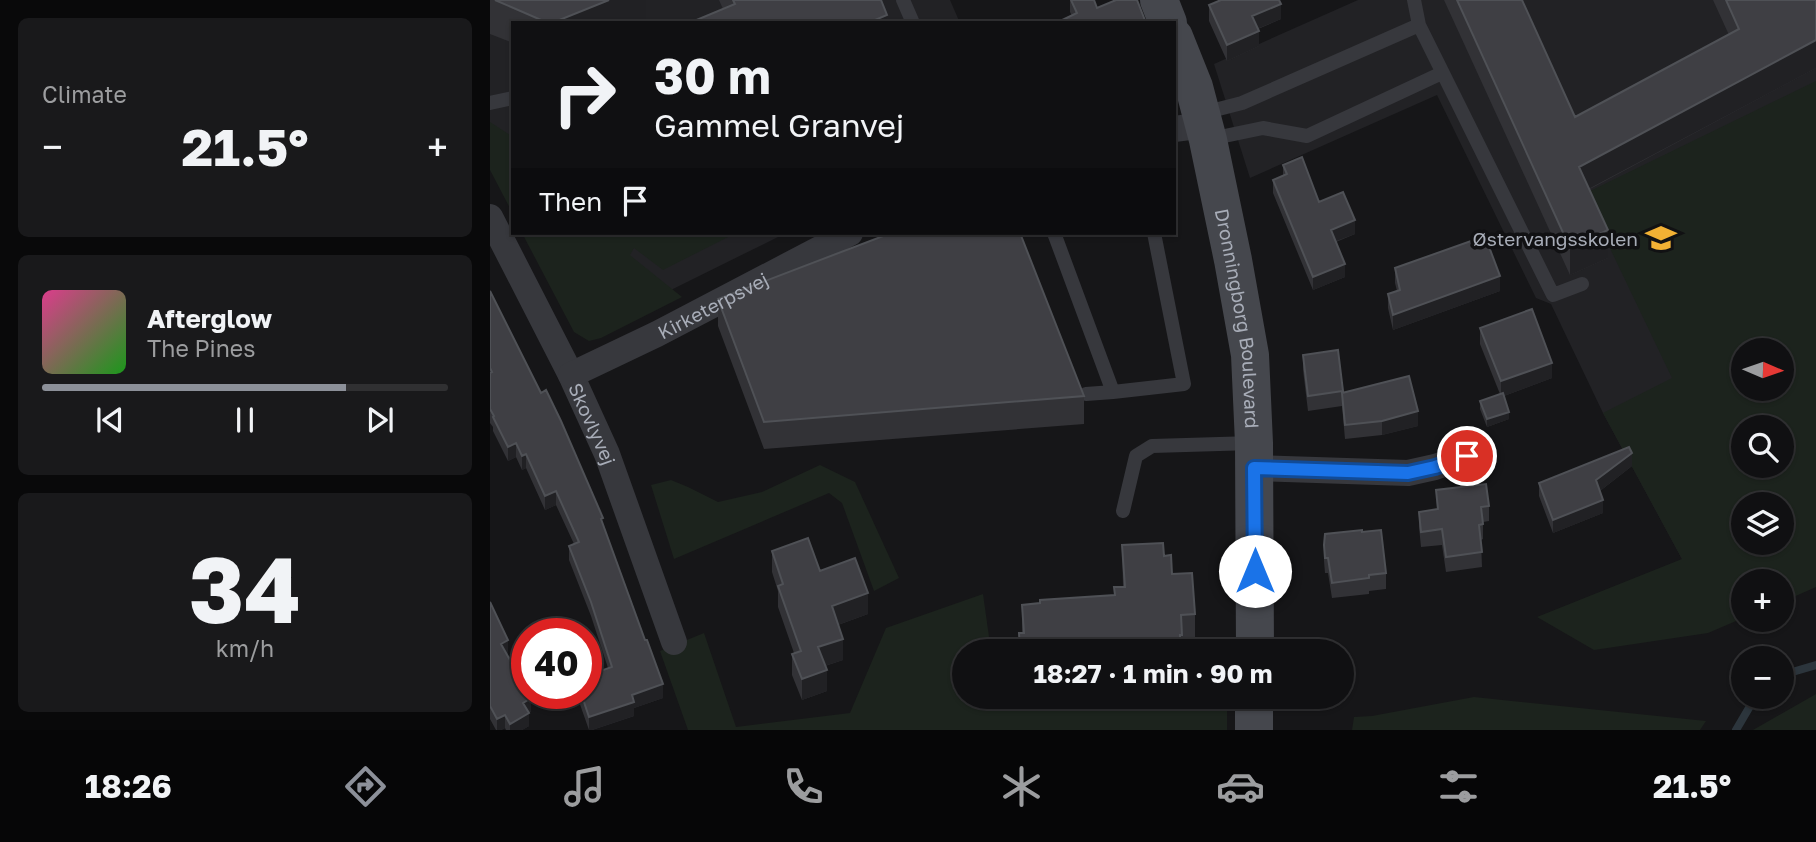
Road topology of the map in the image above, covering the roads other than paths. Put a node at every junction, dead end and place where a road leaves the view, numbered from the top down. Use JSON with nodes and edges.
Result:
{"nodes":[{"id":1,"x":903,"y":0,"type":"edge"},
{"id":2,"x":1159,"y":0,"type":"edge"},
{"id":3,"x":1414,"y":0,"type":"edge"},
{"id":4,"x":911,"y":21,"type":"edge"},
{"id":5,"x":1167,"y":21,"type":"edge"},
{"id":6,"x":1419,"y":25,"type":"junction"},
{"id":7,"x":1176,"y":42,"type":"edge"},
{"id":8,"x":1443,"y":73,"type":"junction"},
{"id":9,"x":511,"y":98,"type":"edge"},
{"id":10,"x":490,"y":103,"type":"edge"},
{"id":11,"x":1197,"y":127,"type":"edge"},
{"id":12,"x":490,"y":217,"type":"edge"},
{"id":13,"x":1056,"y":235,"type":"edge"},
{"id":14,"x":1154,"y":235,"type":"edge"},
{"id":15,"x":832,"y":237,"type":"edge"},
{"id":16,"x":1582,"y":284,"type":"dead end"},
{"id":17,"x":572,"y":375,"type":"junction"},
{"id":18,"x":1113,"y":392,"type":"junction"},
{"id":19,"x":1086,"y":394,"type":"edge"},
{"id":20,"x":1254,"y":456,"type":"junction"},
{"id":21,"x":1467,"y":456,"type":"dead end"},
{"id":22,"x":1123,"y":511,"type":"dead end"},
{"id":23,"x":1255,"y":639,"type":"edge"},
{"id":24,"x":674,"y":642,"type":"dead end"},
{"id":25,"x":1254,"y":709,"type":"edge"},
{"id":26,"x":1254,"y":730,"type":"edge"}],
"edges":[{"from":1,"to":4,"type":"lane"},
{"from":2,"to":5,"type":"street"},
{"from":3,"to":6,"type":"lane"},
{"from":6,"to":8,"type":"lane"},
{"from":6,"to":11,"type":"lane"},
{"from":7,"to":11,"type":"street","name":"Dronningborg Boulevard"},
{"from":8,"to":11,"type":"lane"},
{"from":8,"to":16,"type":"lane"},
{"from":9,"to":10,"type":"lane"},
{"from":11,"to":20,"type":"street","name":"Dronningborg Boulevard"},
{"from":12,"to":17,"type":"street","name":"Skovlyvej"},
{"from":13,"to":18,"type":"lane"},
{"from":14,"to":18,"type":"lane"},
{"from":15,"to":17,"type":"street","name":"Kirketerpsvej"},
{"from":17,"to":24,"type":"street","name":"Skovlyvej"},
{"from":18,"to":19,"type":"lane"},
{"from":20,"to":21,"type":"street"},
{"from":20,"to":22,"type":"lane"},
{"from":20,"to":23,"type":"street","name":"Dronningborg Boulevard"},
{"from":25,"to":26,"type":"street"}]}
